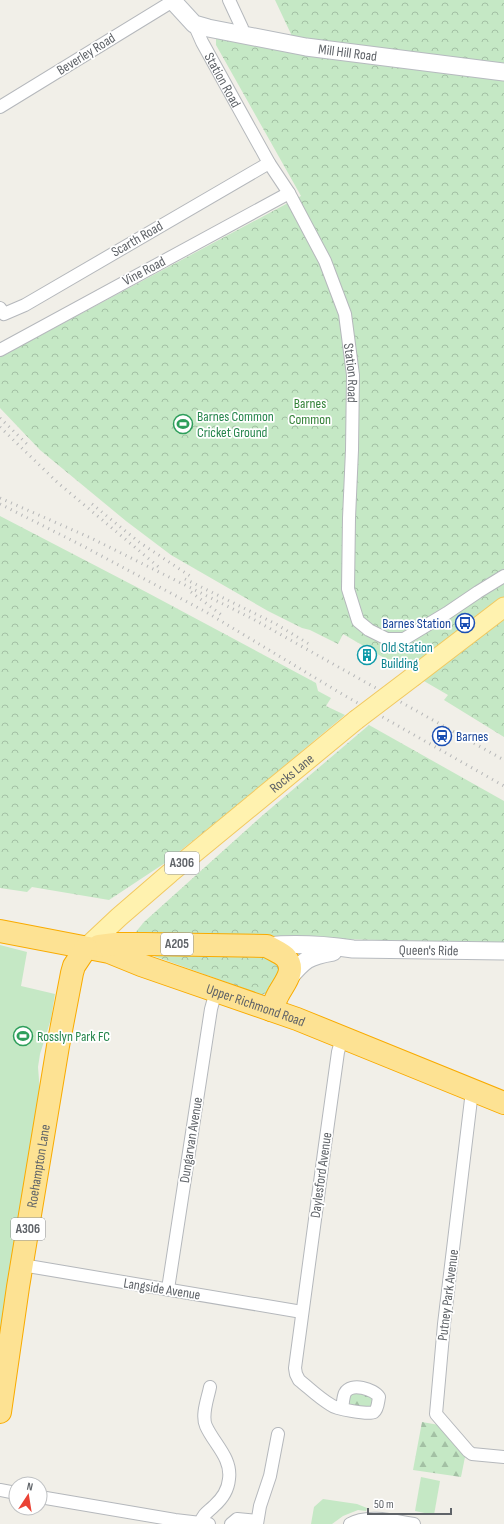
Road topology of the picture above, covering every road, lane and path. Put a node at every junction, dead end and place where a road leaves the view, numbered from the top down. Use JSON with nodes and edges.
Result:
{"nodes":[{"id":1,"x":173,"y":0,"type":"edge"},
{"id":2,"x":229,"y":0,"type":"edge"},
{"id":3,"x":194,"y":24,"type":"junction"},
{"id":4,"x":243,"y":35,"type":"junction"},
{"id":5,"x":504,"y":72,"type":"edge"},
{"id":6,"x":0,"y":107,"type":"edge"},
{"id":7,"x":269,"y":163,"type":"junction"},
{"id":8,"x":289,"y":193,"type":"junction"},
{"id":9,"x":2,"y":311,"type":"edge"},
{"id":10,"x":0,"y":350,"type":"edge"},
{"id":11,"x":504,"y":576,"type":"edge"},
{"id":12,"x":504,"y":607,"type":"edge"},
{"id":13,"x":0,"y":931,"type":"edge"},
{"id":14,"x":267,"y":946,"type":"junction"},
{"id":15,"x":86,"y":948,"type":"junction"},
{"id":16,"x":352,"y":950,"type":"junction"},
{"id":17,"x":504,"y":951,"type":"edge"},
{"id":18,"x":288,"y":979,"type":"junction"},
{"id":19,"x":216,"y":991,"type":"junction"},
{"id":20,"x":271,"y":1010,"type":"junction"},
{"id":21,"x":342,"y":1038,"type":"junction"},
{"id":22,"x":472,"y":1091,"type":"junction"},
{"id":23,"x":504,"y":1103,"type":"edge"},
{"id":24,"x":22,"y":1265,"type":"junction"},
{"id":25,"x":168,"y":1289,"type":"junction"},
{"id":26,"x":302,"y":1312,"type":"junction"},
{"id":27,"x":210,"y":1386,"type":"dead end"},
{"id":28,"x":342,"y":1408,"type":"dead end"},
{"id":29,"x":0,"y":1412,"type":"edge"},
{"id":30,"x":278,"y":1434,"type":"dead end"},
{"id":31,"x":504,"y":1457,"type":"edge"},
{"id":32,"x":48,"y":1498,"type":"edge"},
{"id":33,"x":176,"y":1522,"type":"edge"},
{"id":34,"x":257,"y":1522,"type":"edge"},
{"id":35,"x":205,"y":1523,"type":"edge"},
{"id":36,"x":231,"y":1524,"type":"edge"},
{"id":37,"x":350,"y":1524,"type":"edge"},
{"id":38,"x":414,"y":1524,"type":"edge"}],
"edges":[{"from":1,"to":3,"type":"main road","name":"Station Road"},
{"from":1,"to":6,"type":"street","name":"Beverley Road"},
{"from":2,"to":4,"type":"street"},
{"from":3,"to":4,"type":"main road","name":"Mill Hill Road"},
{"from":3,"to":7,"type":"street","name":"Station Road"},
{"from":4,"to":5,"type":"main road","name":"Mill Hill Road"},
{"from":7,"to":8,"type":"street","name":"Station Road"},
{"from":7,"to":9,"type":"street","name":"Scarth Road"},
{"from":8,"to":10,"type":"street","name":"Vine Road"},
{"from":8,"to":11,"type":"street","name":"Station Road"},
{"from":12,"to":15,"type":"main road","name":"Rocks Lane","number":"A306","bridge":true},
{"from":13,"to":15,"type":"highway","name":"Upper Richmond Road","number":"A205"},
{"from":14,"to":15,"type":"highway","name":"Queen's Ride","number":"A205"},
{"from":14,"to":16,"type":"main road","name":"Queen's Ride"},
{"from":14,"to":18,"type":"highway"},
{"from":15,"to":19,"type":"highway","name":"Upper Richmond Road","number":"A205"},
{"from":15,"to":24,"type":"highway","name":"Roehampton Lane","number":"A306"},
{"from":16,"to":17,"type":"main road","name":"Queen's Ride"},
{"from":16,"to":18,"type":"main road","name":"Queen's Ride"},
{"from":18,"to":20,"type":"highway","name":"Queen's Ride"},
{"from":19,"to":20,"type":"highway","name":"Upper Richmond Road","number":"A205"},
{"from":19,"to":25,"type":"street","name":"Dungarvan Avenue"},
{"from":20,"to":21,"type":"highway","name":"Upper Richmond Road","number":"A205"},
{"from":21,"to":22,"type":"highway","name":"Upper Richmond Road","number":"A205"},
{"from":21,"to":26,"type":"street","name":"Daylesford Avenue"},
{"from":22,"to":23,"type":"highway","name":"Upper Richmond Road","number":"A205"},
{"from":22,"to":31,"type":"street","name":"Putney Park Avenue"},
{"from":24,"to":25,"type":"street","name":"Langside Avenue"},
{"from":24,"to":29,"type":"highway","name":"Roehampton Lane","number":"A306"},
{"from":25,"to":26,"type":"street","name":"Langside Avenue"},
{"from":26,"to":28,"type":"street","name":"Daylesford Avenue"},
{"from":27,"to":35,"type":"street"},
{"from":30,"to":34,"type":"street"},
{"from":32,"to":33,"type":"street"},
{"from":33,"to":35,"type":"street"},
{"from":34,"to":36,"type":"street"},
{"from":37,"to":38,"type":"street"}]}
